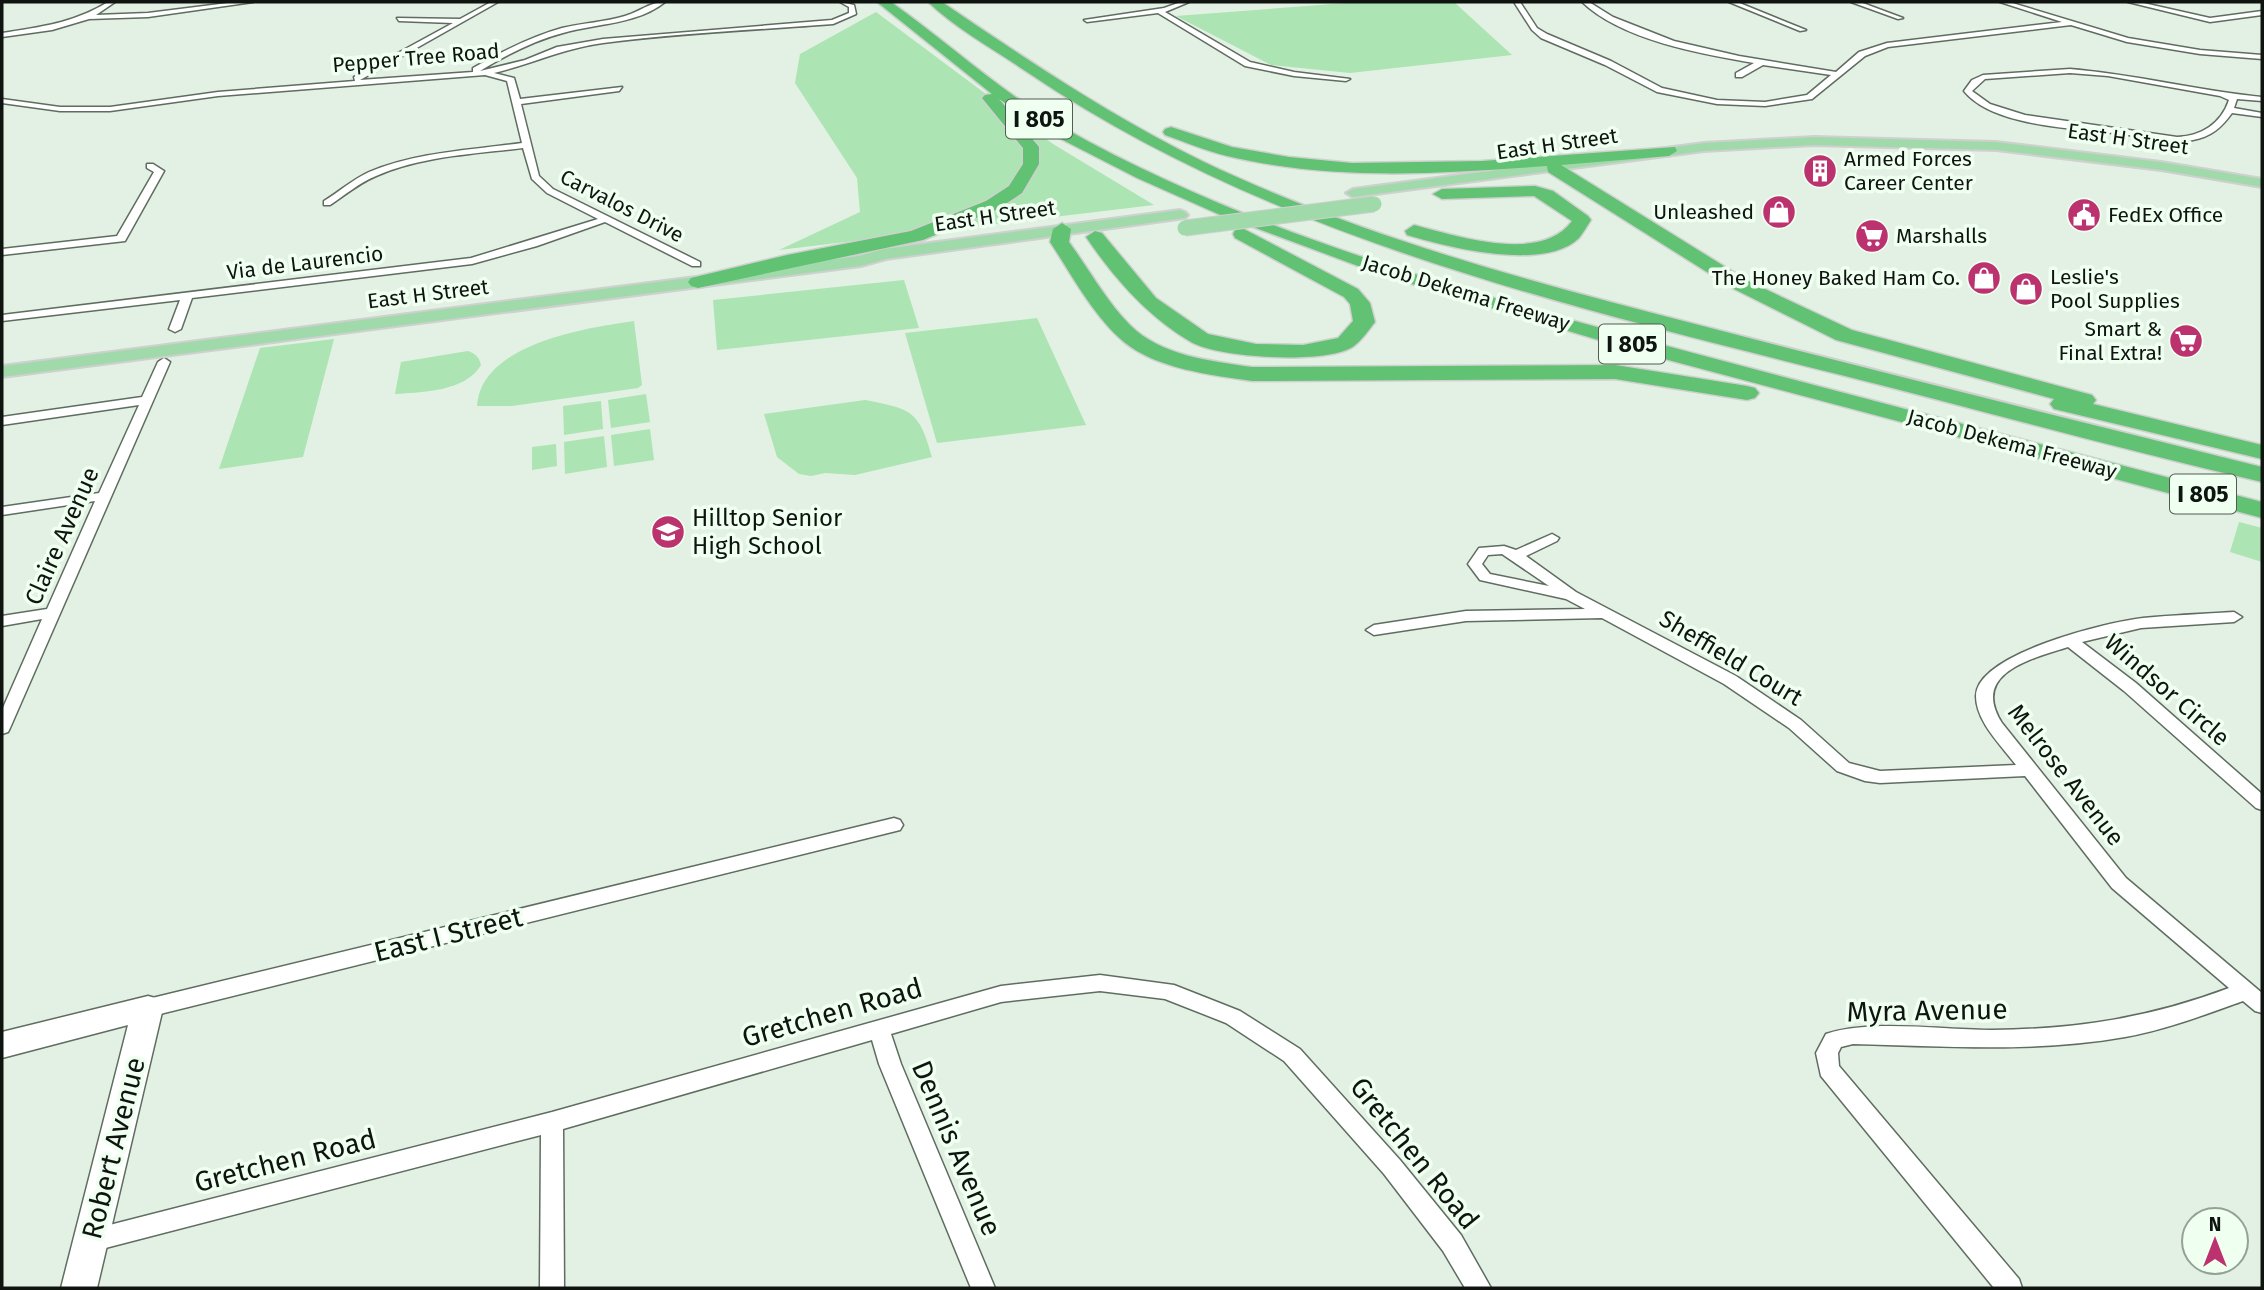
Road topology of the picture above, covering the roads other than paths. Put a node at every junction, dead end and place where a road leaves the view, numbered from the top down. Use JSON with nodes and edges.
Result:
{"nodes":[{"id":1,"x":112,"y":2,"type":"edge"},
{"id":2,"x":250,"y":2,"type":"edge"},
{"id":3,"x":495,"y":2,"type":"edge"},
{"id":4,"x":662,"y":2,"type":"edge"},
{"id":5,"x":843,"y":2,"type":"edge"},
{"id":6,"x":883,"y":2,"type":"edge"},
{"id":7,"x":934,"y":2,"type":"edge"},
{"id":8,"x":1185,"y":2,"type":"edge"},
{"id":9,"x":1517,"y":2,"type":"edge"},
{"id":10,"x":1585,"y":2,"type":"edge"},
{"id":11,"x":1732,"y":2,"type":"edge"},
{"id":12,"x":1854,"y":2,"type":"edge"},
{"id":13,"x":2003,"y":2,"type":"edge"},
{"id":14,"x":2131,"y":2,"type":"edge"},
{"id":15,"x":1159,"y":11,"type":"junction"},
{"id":16,"x":2262,"y":13,"type":"edge"},
{"id":17,"x":981,"y":16,"type":"dead end"},
{"id":18,"x":88,"y":17,"type":"junction"},
{"id":19,"x":399,"y":19,"type":"dead end"},
{"id":20,"x":1900,"y":19,"type":"dead end"},
{"id":21,"x":1087,"y":20,"type":"dead end"},
{"id":22,"x":465,"y":21,"type":"junction"},
{"id":23,"x":2072,"y":23,"type":"junction"},
{"id":24,"x":1802,"y":30,"type":"dead end"},
{"id":25,"x":2,"y":34,"type":"edge"},
{"id":26,"x":953,"y":56,"type":"junction"},
{"id":27,"x":2262,"y":57,"type":"edge"},
{"id":28,"x":1762,"y":62,"type":"junction"},
{"id":29,"x":472,"y":72,"type":"junction"},
{"id":30,"x":484,"y":73,"type":"junction"},
{"id":31,"x":1836,"y":74,"type":"junction"},
{"id":32,"x":1739,"y":75,"type":"dead end"},
{"id":33,"x":1346,"y":79,"type":"dead end"},
{"id":34,"x":336,"y":84,"type":"junction"},
{"id":35,"x":619,"y":89,"type":"dead end"},
{"id":36,"x":2227,"y":96,"type":"junction"},
{"id":37,"x":1098,"y":98,"type":"junction"},
{"id":38,"x":2262,"y":99,"type":"edge"},
{"id":39,"x":2,"y":101,"type":"edge"},
{"id":40,"x":518,"y":102,"type":"junction"},
{"id":41,"x":2231,"y":110,"type":"junction"},
{"id":42,"x":2262,"y":115,"type":"edge"},
{"id":43,"x":527,"y":145,"type":"junction"},
{"id":44,"x":1669,"y":151,"type":"junction"},
{"id":45,"x":150,"y":166,"type":"dead end"},
{"id":46,"x":1132,"y":169,"type":"junction"},
{"id":47,"x":1562,"y":172,"type":"junction"},
{"id":48,"x":2262,"y":183,"type":"edge"},
{"id":49,"x":1442,"y":194,"type":"junction"},
{"id":50,"x":2262,"y":194,"type":"edge"},
{"id":51,"x":1350,"y":202,"type":"junction"},
{"id":52,"x":327,"y":204,"type":"dead end"},
{"id":53,"x":606,"y":219,"type":"junction"},
{"id":54,"x":1182,"y":222,"type":"junction"},
{"id":55,"x":1060,"y":235,"type":"junction"},
{"id":56,"x":1095,"y":237,"type":"junction"},
{"id":57,"x":2,"y":253,"type":"edge"},
{"id":58,"x":697,"y":273,"type":"junction"},
{"id":59,"x":187,"y":296,"type":"junction"},
{"id":60,"x":2,"y":318,"type":"edge"},
{"id":61,"x":175,"y":329,"type":"dead end"},
{"id":62,"x":164,"y":362,"type":"dead end"},
{"id":63,"x":2,"y":372,"type":"edge"},
{"id":64,"x":147,"y":400,"type":"junction"},
{"id":65,"x":2,"y":421,"type":"edge"},
{"id":66,"x":2161,"y":426,"type":"junction"},
{"id":67,"x":2262,"y":452,"type":"edge"},
{"id":68,"x":2262,"y":475,"type":"edge"},
{"id":69,"x":2145,"y":479,"type":"junction"},
{"id":70,"x":105,"y":496,"type":"junction"},
{"id":71,"x":2262,"y":510,"type":"edge"},
{"id":72,"x":2,"y":511,"type":"edge"},
{"id":73,"x":1552,"y":538,"type":"dead end"},
{"id":74,"x":1516,"y":555,"type":"junction"},
{"id":75,"x":1571,"y":594,"type":"junction"},
{"id":76,"x":53,"y":612,"type":"junction"},
{"id":77,"x":1606,"y":613,"type":"junction"},
{"id":78,"x":2234,"y":617,"type":"dead end"},
{"id":79,"x":2,"y":621,"type":"edge"},
{"id":80,"x":1374,"y":630,"type":"dead end"},
{"id":81,"x":2072,"y":642,"type":"junction"},
{"id":82,"x":2,"y":728,"type":"edge"},
{"id":83,"x":2029,"y":770,"type":"junction"},
{"id":84,"x":2262,"y":804,"type":"edge"},
{"id":85,"x":894,"y":825,"type":"dead end"},
{"id":86,"x":2254,"y":998,"type":"edge"},
{"id":87,"x":148,"y":1008,"type":"junction"},
{"id":88,"x":879,"y":1029,"type":"junction"},
{"id":89,"x":2,"y":1045,"type":"edge"},
{"id":90,"x":552,"y":1122,"type":"junction"},
{"id":91,"x":90,"y":1241,"type":"junction"},
{"id":92,"x":79,"y":1288,"type":"edge"},
{"id":93,"x":552,"y":1288,"type":"edge"},
{"id":94,"x":983,"y":1288,"type":"edge"},
{"id":95,"x":1479,"y":1288,"type":"edge"},
{"id":96,"x":2010,"y":1288,"type":"edge"}],
"edges":[{"from":1,"to":18,"type":"street"},
{"from":2,"to":18,"type":"street"},
{"from":3,"to":22,"type":"street"},
{"from":4,"to":29,"type":"street"},
{"from":5,"to":30,"type":"street","name":"Pepper Tree Road"},
{"from":6,"to":26,"type":"highway","name":"Jacob Dekema Freeway","number":"I 805"},
{"from":7,"to":68,"type":"highway","name":"Jacob Dekema Freeway","number":"I 805"},
{"from":8,"to":15,"type":"street"},
{"from":9,"to":31,"type":"street"},
{"from":10,"to":28,"type":"street"},
{"from":11,"to":24,"type":"street"},
{"from":12,"to":20,"type":"street"},
{"from":13,"to":23,"type":"street"},
{"from":14,"to":16,"type":"street"},
{"from":15,"to":21,"type":"street"},
{"from":15,"to":33,"type":"street"},
{"from":17,"to":37,"type":"highway"},
{"from":18,"to":25,"type":"street"},
{"from":19,"to":22,"type":"street"},
{"from":22,"to":34,"type":"street"},
{"from":23,"to":27,"type":"street"},
{"from":23,"to":31,"type":"street"},
{"from":26,"to":46,"type":"highway","name":"Jacob Dekema Freeway","number":"I 805"},
{"from":26,"to":58,"type":"highway"},
{"from":28,"to":31,"type":"street"},
{"from":28,"to":32,"type":"street"},
{"from":29,"to":30,"type":"street","name":"Pepper Tree Road"},
{"from":29,"to":34,"type":"street","name":"Pepper Tree Road"},
{"from":30,"to":40,"type":"street","name":"Carvalos Drive"},
{"from":34,"to":39,"type":"street","name":"Pepper Tree Road"},
{"from":35,"to":40,"type":"street"},
{"from":36,"to":38,"type":"street"},
{"from":36,"to":41,"type":"street"},
{"from":36,"to":41,"type":"street"},
{"from":37,"to":44,"type":"highway"},
{"from":37,"to":51,"type":"highway"},
{"from":40,"to":43,"type":"street","name":"Carvalos Drive"},
{"from":41,"to":42,"type":"street"},
{"from":43,"to":52,"type":"street"},
{"from":43,"to":53,"type":"street","name":"Carvalos Drive"},
{"from":44,"to":47,"type":"main road","name":"East H Street"},
{"from":44,"to":48,"type":"main road","name":"East H Street"},
{"from":45,"to":57,"type":"street"},
{"from":46,"to":56,"type":"highway"},
{"from":46,"to":69,"type":"highway","name":"Jacob Dekema Freeway","number":"I 805"},
{"from":47,"to":49,"type":"main road","name":"East H Street"},
{"from":47,"to":50,"type":"main road","name":"East H Street"},
{"from":47,"to":51,"type":"main road","name":"East H Street"},
{"from":47,"to":66,"type":"highway"},
{"from":49,"to":51,"type":"highway"},
{"from":49,"to":54,"type":"main road","name":"East H Street","bridge":true},
{"from":51,"to":54,"type":"main road","name":"East H Street"},
{"from":51,"to":66,"type":"highway"},
{"from":53,"to":58,"type":"street","name":"Carvalos Drive"},
{"from":53,"to":59,"type":"street","name":"Via de Laurencio"},
{"from":54,"to":55,"type":"main road","name":"East H Street"},
{"from":54,"to":56,"type":"main road","name":"East H Street"},
{"from":55,"to":56,"type":"main road","name":"East H Street"},
{"from":55,"to":58,"type":"main road","name":"East H Street"},
{"from":55,"to":69,"type":"highway"},
{"from":58,"to":63,"type":"main road","name":"East H Street"},
{"from":59,"to":60,"type":"street","name":"Via de Laurencio"},
{"from":59,"to":61,"type":"street"},
{"from":62,"to":64,"type":"street","name":"Claire Avenue"},
{"from":64,"to":65,"type":"street"},
{"from":64,"to":70,"type":"street","name":"Claire Avenue"},
{"from":66,"to":67,"type":"highway"},
{"from":69,"to":71,"type":"highway","name":"Jacob Dekema Freeway","number":"I 805"},
{"from":70,"to":72,"type":"street"},
{"from":70,"to":76,"type":"street","name":"Claire Avenue"},
{"from":73,"to":74,"type":"street","name":"Sheffield Court"},
{"from":74,"to":75,"type":"street","name":"Sheffield Court"},
{"from":74,"to":75,"type":"street","name":"Sheffield Court"},
{"from":75,"to":77,"type":"street","name":"Sheffield Court"},
{"from":76,"to":79,"type":"street"},
{"from":76,"to":82,"type":"street","name":"Claire Avenue"},
{"from":77,"to":80,"type":"street"},
{"from":77,"to":83,"type":"street","name":"Sheffield Court"},
{"from":78,"to":81,"type":"street","name":"Melrose Avenue"},
{"from":81,"to":83,"type":"street","name":"Melrose Avenue"},
{"from":81,"to":84,"type":"street","name":"Windsor Circle"},
{"from":83,"to":86,"type":"street","name":"Melrose Avenue"},
{"from":85,"to":87,"type":"street","name":"East I Street"},
{"from":86,"to":96,"type":"street","name":"Myra Avenue"},
{"from":87,"to":89,"type":"street","name":"East I Street"},
{"from":87,"to":91,"type":"street","name":"Robert Avenue"},
{"from":88,"to":90,"type":"street","name":"Gretchen Road"},
{"from":88,"to":94,"type":"street","name":"Dennis Avenue"},
{"from":88,"to":95,"type":"street","name":"Gretchen Road"},
{"from":90,"to":91,"type":"street","name":"Gretchen Road"},
{"from":90,"to":93,"type":"street"},
{"from":91,"to":92,"type":"street","name":"Robert Avenue"}]}
